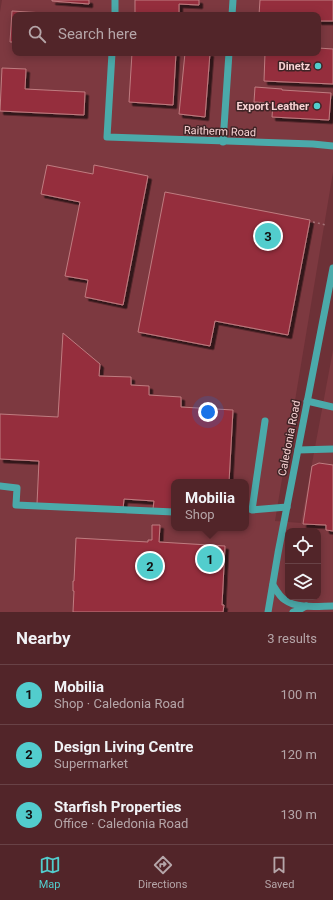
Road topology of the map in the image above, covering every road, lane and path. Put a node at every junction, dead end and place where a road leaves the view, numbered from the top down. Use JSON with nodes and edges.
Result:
{"nodes":[{"id":1,"x":115,"y":0,"type":"edge"},
{"id":2,"x":233,"y":0,"type":"edge"},
{"id":3,"x":114,"y":12,"type":"edge"},
{"id":4,"x":232,"y":12,"type":"edge"},
{"id":5,"x":112,"y":56,"type":"edge"},
{"id":6,"x":229,"y":56,"type":"edge"},
{"id":7,"x":223,"y":142,"type":"junction"},
{"id":8,"x":333,"y":146,"type":"edge"},
{"id":9,"x":313,"y":222,"type":"dead end"},
{"id":10,"x":326,"y":225,"type":"dead end"},
{"id":11,"x":333,"y":268,"type":"edge"},
{"id":12,"x":307,"y":401,"type":"junction"},
{"id":13,"x":333,"y":407,"type":"edge"},
{"id":14,"x":265,"y":421,"type":"dead end"},
{"id":15,"x":333,"y":449,"type":"edge"},
{"id":16,"x":298,"y":450,"type":"junction"},
{"id":17,"x":0,"y":486,"type":"edge"},
{"id":18,"x":287,"y":507,"type":"junction"},
{"id":19,"x":249,"y":511,"type":"edge"},
{"id":20,"x":171,"y":512,"type":"edge"},
{"id":21,"x":273,"y":585,"type":"junction"},
{"id":22,"x":306,"y":606,"type":"junction"},
{"id":23,"x":333,"y":606,"type":"edge"},
{"id":24,"x":268,"y":612,"type":"edge"},
{"id":25,"x":293,"y":612,"type":"edge"}],
"edges":[{"from":1,"to":3,"type":"street"},
{"from":2,"to":4,"type":"street"},
{"from":5,"to":7,"type":"street","name":"Raitherm Road"},
{"from":6,"to":7,"type":"street"},
{"from":7,"to":8,"type":"street","name":"Raitherm Road"},
{"from":9,"to":10,"type":"path"},
{"from":11,"to":12,"type":"street","name":"Caledonia Road"},
{"from":12,"to":13,"type":"street"},
{"from":12,"to":16,"type":"street","name":"Caledonia Road"},
{"from":14,"to":19,"type":"street"},
{"from":15,"to":16,"type":"street"},
{"from":16,"to":18,"type":"street","name":"Caledonia Road"},
{"from":17,"to":20,"type":"street"},
{"from":18,"to":19,"type":"street"},
{"from":18,"to":21,"type":"street","name":"Caledonia Road"},
{"from":21,"to":22,"type":"street"},
{"from":21,"to":24,"type":"street","name":"Caledonia Road"},
{"from":22,"to":23,"type":"street"},
{"from":22,"to":25,"type":"street"}]}
